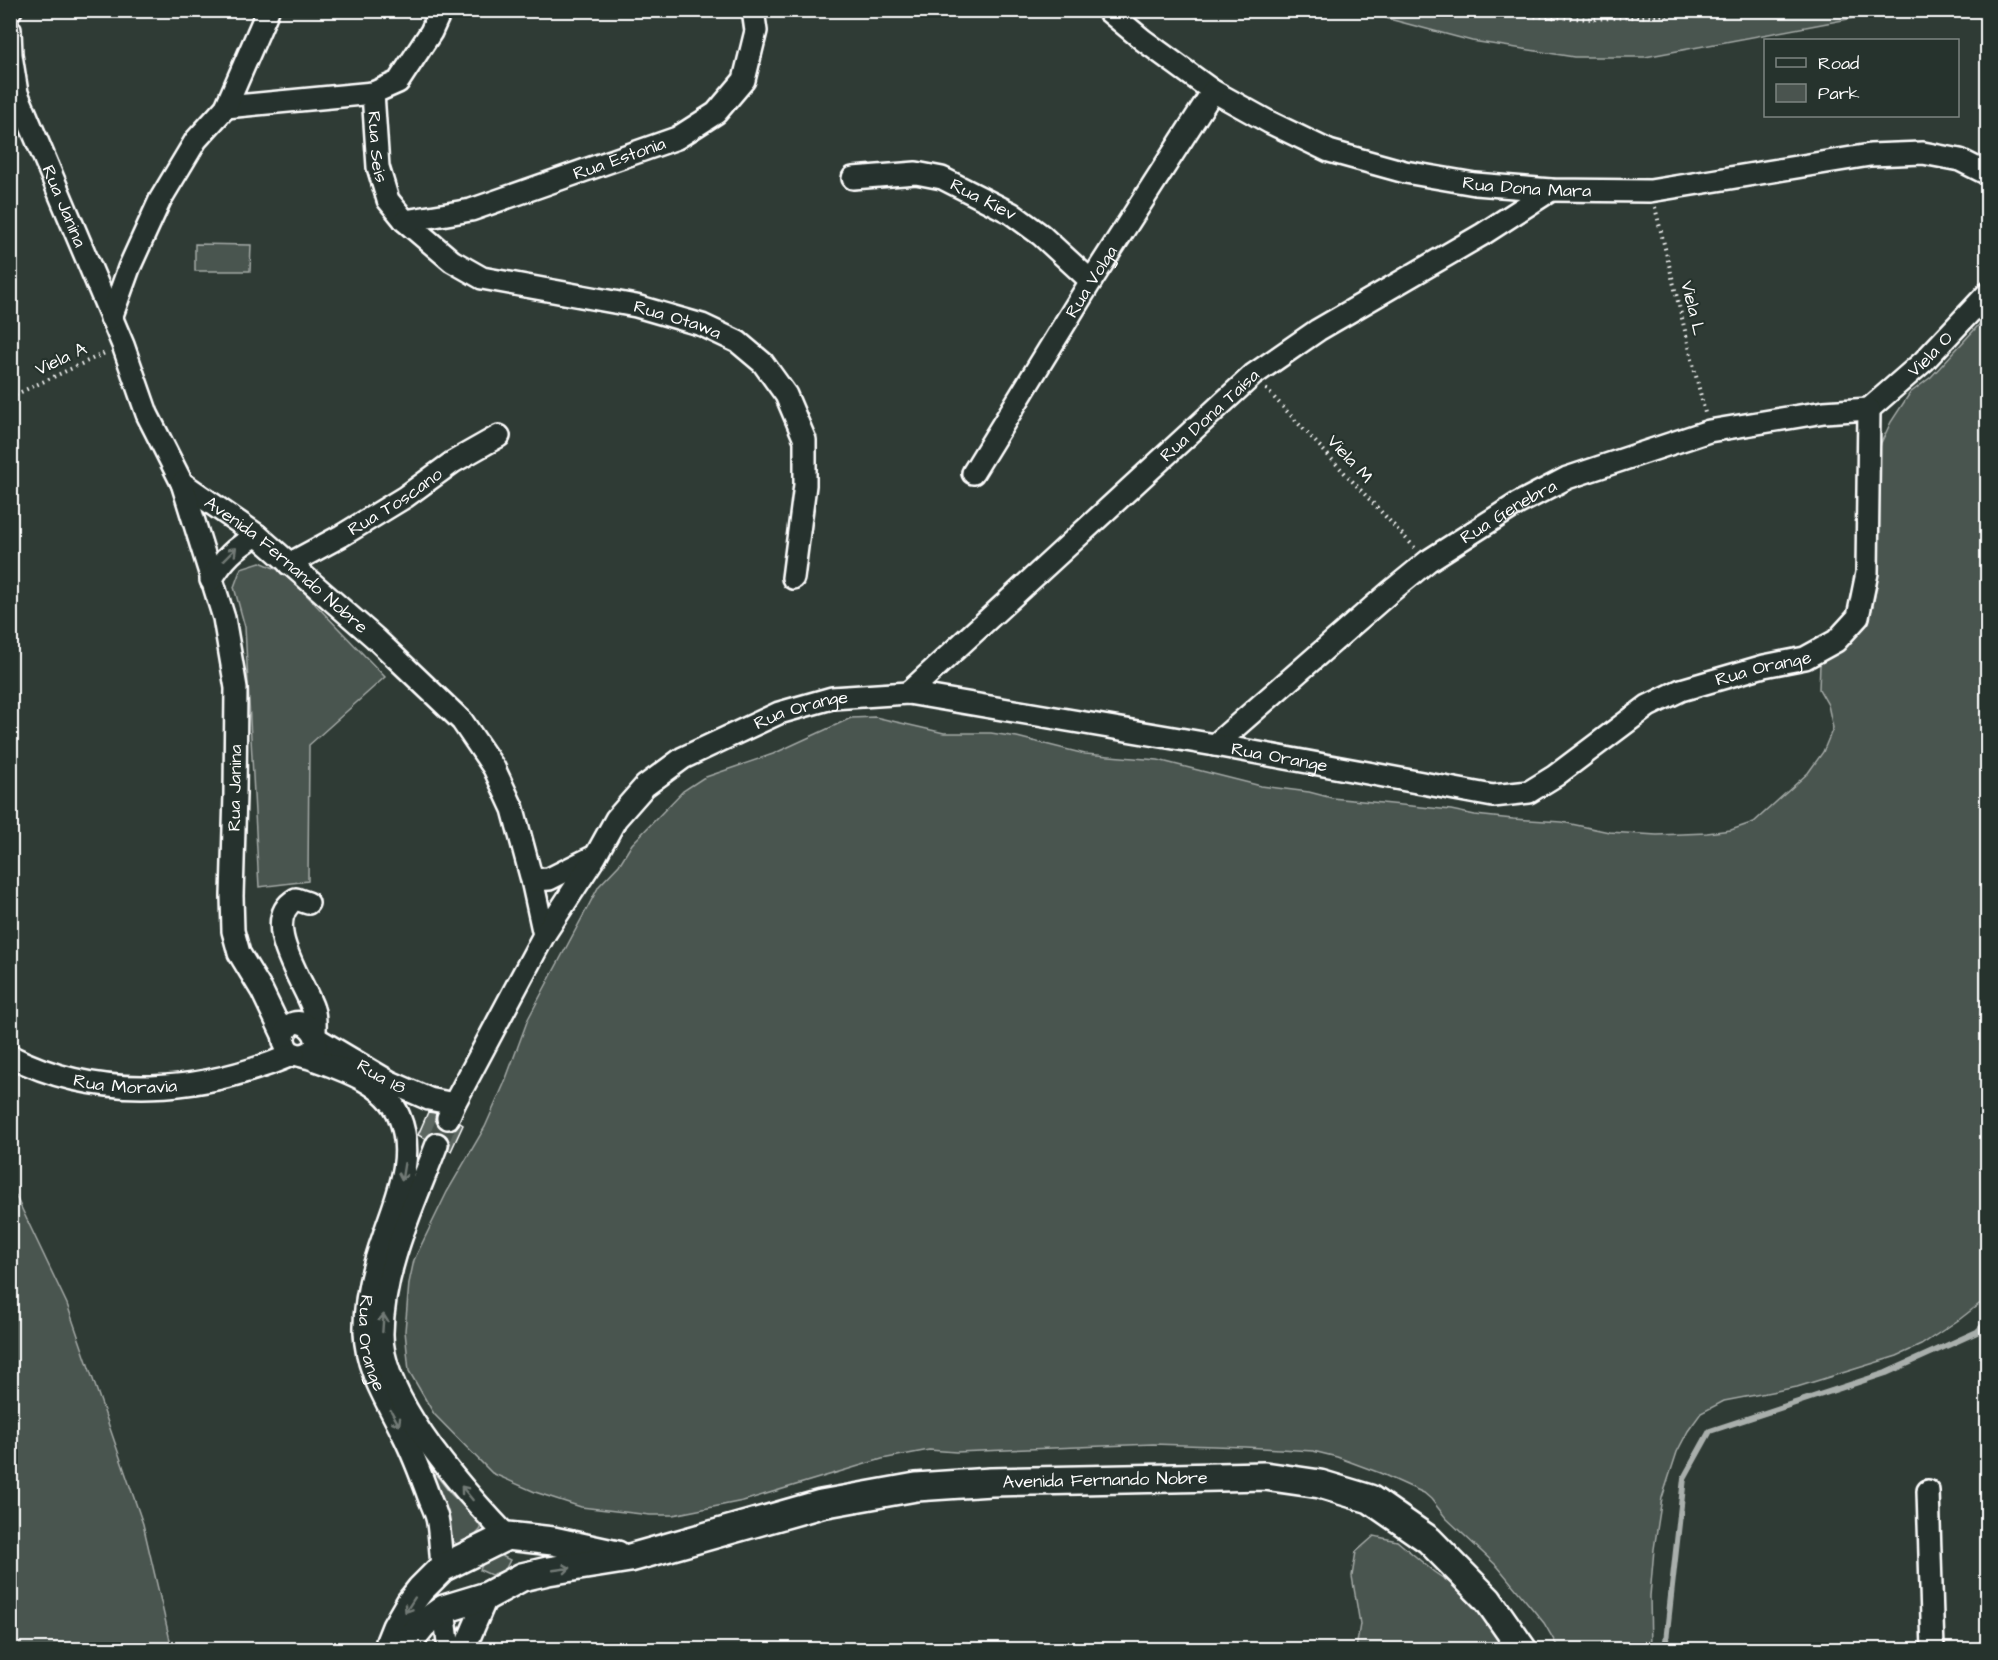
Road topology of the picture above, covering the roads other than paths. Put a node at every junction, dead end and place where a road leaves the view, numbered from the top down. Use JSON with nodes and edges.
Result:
{"nodes":[{"id":1,"x":268,"y":10,"type":"edge"},
{"id":2,"x":441,"y":10,"type":"edge"},
{"id":3,"x":753,"y":10,"type":"edge"},
{"id":4,"x":1107,"y":10,"type":"edge"},
{"id":5,"x":10,"y":30,"type":"edge"},
{"id":6,"x":1213,"y":91,"type":"junction"},
{"id":7,"x":373,"y":93,"type":"junction"},
{"id":8,"x":14,"y":94,"type":"edge"},
{"id":9,"x":225,"y":107,"type":"junction"},
{"id":10,"x":1988,"y":174,"type":"edge"},
{"id":11,"x":854,"y":178,"type":"dead end"},
{"id":12,"x":1551,"y":190,"type":"junction"},
{"id":13,"x":388,"y":200,"type":"joint"},
{"id":14,"x":405,"y":221,"type":"junction"},
{"id":15,"x":1091,"y":280,"type":"junction"},
{"id":16,"x":1988,"y":293,"type":"edge"},
{"id":17,"x":111,"y":318,"type":"junction"},
{"id":18,"x":1869,"y":409,"type":"junction"},
{"id":19,"x":499,"y":436,"type":"dead end"},
{"id":20,"x":973,"y":473,"type":"dead end"},
{"id":21,"x":182,"y":483,"type":"junction"},
{"id":22,"x":257,"y":535,"type":"junction"},
{"id":23,"x":289,"y":564,"type":"junction"},
{"id":24,"x":793,"y":578,"type":"dead end"},
{"id":25,"x":211,"y":580,"type":"junction"},
{"id":26,"x":908,"y":693,"type":"junction"},
{"id":27,"x":1215,"y":745,"type":"junction"},
{"id":28,"x":595,"y":857,"type":"junction"},
{"id":29,"x":532,"y":880,"type":"junction"},
{"id":30,"x":308,"y":903,"type":"dead end"},
{"id":31,"x":544,"y":935,"type":"junction"},
{"id":32,"x":262,"y":991,"type":"junction"},
{"id":33,"x":311,"y":1031,"type":"junction"},
{"id":34,"x":291,"y":1047,"type":"junction"},
{"id":35,"x":10,"y":1056,"type":"edge"},
{"id":36,"x":399,"y":1114,"type":"joint"},
{"id":37,"x":437,"y":1144,"type":"tunnel mouth"},
{"id":38,"x":1928,"y":1491,"type":"dead end"},
{"id":39,"x":507,"y":1536,"type":"junction"},
{"id":40,"x":630,"y":1558,"type":"junction"},
{"id":41,"x":442,"y":1568,"type":"junction"},
{"id":42,"x":522,"y":1577,"type":"junction"},
{"id":43,"x":491,"y":1594,"type":"junction"},
{"id":44,"x":444,"y":1609,"type":"junction"},
{"id":45,"x":389,"y":1650,"type":"edge"},
{"id":46,"x":402,"y":1650,"type":"edge"},
{"id":47,"x":449,"y":1650,"type":"edge"},
{"id":48,"x":464,"y":1650,"type":"edge"},
{"id":49,"x":1523,"y":1650,"type":"edge"},
{"id":50,"x":1933,"y":1650,"type":"edge"}],
"edges":[{"from":1,"to":9,"type":"street"},
{"from":2,"to":7,"type":"street"},
{"from":3,"to":14,"type":"street","name":"Rua Estonia"},
{"from":4,"to":6,"type":"street","name":"Rua Dona Mara"},
{"from":5,"to":8,"type":"street"},
{"from":6,"to":12,"type":"street","name":"Rua Dona Mara"},
{"from":6,"to":15,"type":"street","name":"Rua Volga"},
{"from":7,"to":9,"type":"street"},
{"from":7,"to":13,"type":"street","name":"Rua Seis"},
{"from":8,"to":17,"type":"street","name":"Rua Janina"},
{"from":9,"to":17,"type":"street"},
{"from":10,"to":12,"type":"street","name":"Rua Dona Mara"},
{"from":11,"to":15,"type":"street","name":"Rua Kiev"},
{"from":12,"to":26,"type":"street","name":"Rua Dona Taísa"},
{"from":13,"to":14,"type":"street","name":"Rua Otawa"},
{"from":14,"to":24,"type":"street","name":"Rua Otawa"},
{"from":15,"to":20,"type":"street","name":"Rua Volga"},
{"from":16,"to":18,"type":"street","name":"Viela O"},
{"from":17,"to":21,"type":"street","name":"Avenida Fernando Nobre"},
{"from":18,"to":27,"type":"street","name":"Rua Genebra"},
{"from":18,"to":27,"type":"street","name":"Rua Orange"},
{"from":19,"to":23,"type":"street","name":"Rua Toscano"},
{"from":21,"to":22,"type":"street","name":"Avenida Fernando Nobre"},
{"from":21,"to":25,"type":"street","name":"Rua Janina"},
{"from":22,"to":23,"type":"street","name":"Avenida Fernando Nobre"},
{"from":25,"to":22,"type":"street","one_way":true},
{"from":23,"to":29,"type":"street","name":"Avenida Fernando Nobre"},
{"from":25,"to":32,"type":"street","name":"Rua Janina"},
{"from":26,"to":27,"type":"street","name":"Rua Orange"},
{"from":26,"to":28,"type":"street","name":"Rua Orange"},
{"from":28,"to":29,"type":"street"},
{"from":28,"to":31,"type":"street","name":"Rua Orange"},
{"from":29,"to":31,"type":"street","name":"Avenida Fernando Nobre"},
{"from":30,"to":33,"type":"street"},
{"from":31,"to":33,"type":"street","name":"Rua 18"},
{"from":32,"to":33,"type":"street","name":"Rua Janina"},
{"from":32,"to":34,"type":"street","name":"Rua Janina"},
{"from":33,"to":34,"type":"street"},
{"from":33,"to":34,"type":"street"},
{"from":34,"to":35,"type":"street","name":"Rua Moravia"},
{"from":34,"to":36,"type":"street","name":"Rua 18"},
{"from":36,"to":41,"type":"street","name":"Rua Orange","one_way":true},
{"from":39,"to":37,"type":"street","name":"Rua Orange","one_way":true},
{"from":38,"to":50,"type":"street"},
{"from":39,"to":40,"type":"main road","name":"Avenida Fernando Nobre"},
{"from":39,"to":41,"type":"main road"},
{"from":39,"to":42,"type":"main road"},
{"from":42,"to":40,"type":"main road","name":"Avenida Fernando Nobre","one_way":true},
{"from":40,"to":49,"type":"main road","name":"Avenida Fernando Nobre"},
{"from":41,"to":43,"type":"main road"},
{"from":41,"to":44,"type":"main road"},
{"from":41,"to":45,"type":"main road","one_way":true},
{"from":42,"to":43,"type":"main road","name":"Avenida Fernando Nobre"},
{"from":43,"to":44,"type":"main road","name":"Avenida Fernando Nobre"},
{"from":43,"to":48,"type":"street"},
{"from":44,"to":46,"type":"main road","name":"Avenida Fernando Nobre"},
{"from":44,"to":47,"type":"street"}]}
